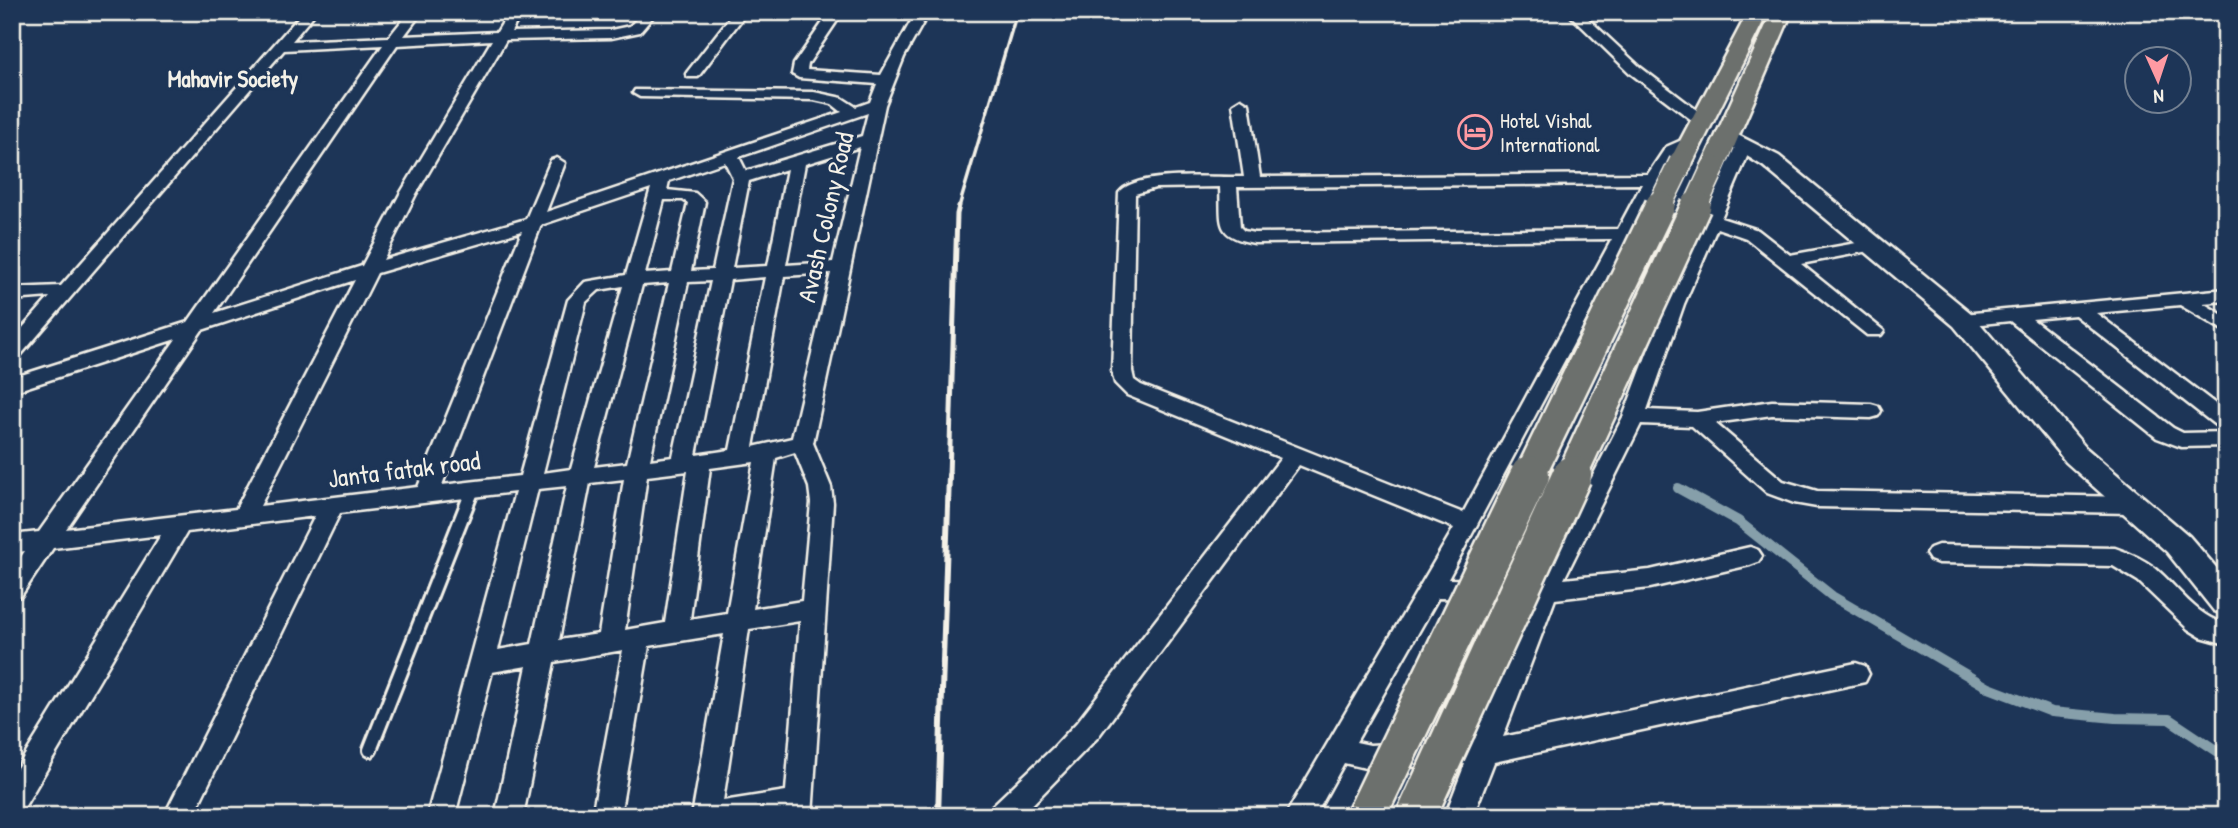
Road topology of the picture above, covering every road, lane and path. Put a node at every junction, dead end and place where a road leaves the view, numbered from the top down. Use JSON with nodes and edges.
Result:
{"nodes":[{"id":1,"x":310,"y":12,"type":"edge"},
{"id":2,"x":416,"y":12,"type":"edge"},
{"id":3,"x":516,"y":12,"type":"edge"},
{"id":4,"x":651,"y":12,"type":"edge"},
{"id":5,"x":741,"y":12,"type":"edge"},
{"id":6,"x":837,"y":12,"type":"edge"},
{"id":7,"x":923,"y":12,"type":"edge"},
{"id":8,"x":1573,"y":12,"type":"edge"},
{"id":9,"x":1758,"y":12,"type":"edge"},
{"id":10,"x":1782,"y":12,"type":"edge"},
{"id":11,"x":500,"y":36,"type":"junction"},
{"id":12,"x":393,"y":41,"type":"junction"},
{"id":13,"x":280,"y":46,"type":"junction"},
{"id":14,"x":693,"y":74,"type":"dead end"},
{"id":15,"x":884,"y":80,"type":"junction"},
{"id":16,"x":640,"y":93,"type":"dead end"},
{"id":17,"x":1241,"y":104,"type":"dead end"},
{"id":18,"x":877,"y":105,"type":"junction"},
{"id":19,"x":853,"y":113,"type":"junction"},
{"id":20,"x":1702,"y":121,"type":"junction"},
{"id":21,"x":869,"y":139,"type":"junction"},
{"id":22,"x":1736,"y":141,"type":"junction"},
{"id":23,"x":730,"y":155,"type":"junction"},
{"id":24,"x":1695,"y":157,"type":"junction"},
{"id":25,"x":797,"y":161,"type":"junction"},
{"id":26,"x":558,"y":163,"type":"dead end"},
{"id":27,"x":741,"y":178,"type":"junction"},
{"id":28,"x":1653,"y":179,"type":"junction"},
{"id":29,"x":1254,"y":182,"type":"junction"},
{"id":30,"x":1228,"y":183,"type":"junction"},
{"id":31,"x":660,"y":186,"type":"junction"},
{"id":32,"x":1711,"y":221,"type":"junction"},
{"id":33,"x":534,"y":222,"type":"junction"},
{"id":34,"x":1623,"y":234,"type":"junction"},
{"id":35,"x":1873,"y":245,"type":"junction"},
{"id":36,"x":1787,"y":261,"type":"junction"},
{"id":37,"x":839,"y":267,"type":"junction"},
{"id":38,"x":371,"y":269,"type":"junction"},
{"id":39,"x":776,"y":270,"type":"junction"},
{"id":40,"x":724,"y":274,"type":"junction"},
{"id":41,"x":682,"y":276,"type":"junction"},
{"id":42,"x":634,"y":280,"type":"junction"},
{"id":43,"x":65,"y":291,"type":"junction"},
{"id":44,"x":12,"y":294,"type":"edge"},
{"id":45,"x":2226,"y":295,"type":"edge"},
{"id":46,"x":2184,"y":299,"type":"junction"},
{"id":47,"x":2079,"y":309,"type":"junction"},
{"id":48,"x":2014,"y":315,"type":"junction"},
{"id":49,"x":1964,"y":320,"type":"junction"},
{"id":50,"x":2226,"y":326,"type":"edge"},
{"id":51,"x":191,"y":328,"type":"junction"},
{"id":52,"x":1874,"y":331,"type":"dead end"},
{"id":53,"x":12,"y":353,"type":"edge"},
{"id":54,"x":12,"y":384,"type":"edge"},
{"id":55,"x":1871,"y":411,"type":"dead end"},
{"id":56,"x":1634,"y":417,"type":"junction"},
{"id":57,"x":1697,"y":419,"type":"junction"},
{"id":58,"x":2226,"y":423,"type":"edge"},
{"id":59,"x":2226,"y":439,"type":"edge"},
{"id":60,"x":802,"y":443,"type":"junction"},
{"id":61,"x":766,"y":453,"type":"junction"},
{"id":62,"x":1295,"y":455,"type":"junction"},
{"id":63,"x":740,"y":456,"type":"junction"},
{"id":64,"x":692,"y":463,"type":"junction"},
{"id":65,"x":636,"y":470,"type":"junction"},
{"id":66,"x":580,"y":477,"type":"junction"},
{"id":67,"x":528,"y":482,"type":"junction"},
{"id":68,"x":473,"y":489,"type":"junction"},
{"id":69,"x":427,"y":494,"type":"junction"},
{"id":70,"x":2131,"y":505,"type":"junction"},
{"id":71,"x":332,"y":506,"type":"junction"},
{"id":72,"x":243,"y":517,"type":"junction"},
{"id":73,"x":180,"y":524,"type":"junction"},
{"id":74,"x":1467,"y":524,"type":"junction"},
{"id":75,"x":48,"y":540,"type":"junction"},
{"id":76,"x":12,"y":544,"type":"edge"},
{"id":77,"x":1938,"y":554,"type":"dead end"},
{"id":78,"x":1750,"y":556,"type":"dead end"},
{"id":79,"x":1431,"y":588,"type":"junction"},
{"id":80,"x":12,"y":589,"type":"edge"},
{"id":81,"x":1546,"y":591,"type":"junction"},
{"id":82,"x":2226,"y":602,"type":"edge"},
{"id":83,"x":814,"y":609,"type":"junction"},
{"id":84,"x":738,"y":621,"type":"junction"},
{"id":85,"x":676,"y":631,"type":"junction"},
{"id":86,"x":2226,"y":634,"type":"edge"},
{"id":87,"x":638,"y":637,"type":"junction"},
{"id":88,"x":610,"y":642,"type":"junction"},
{"id":89,"x":545,"y":653,"type":"junction"},
{"id":90,"x":482,"y":663,"type":"junction"},
{"id":91,"x":1856,"y":674,"type":"dead end"},
{"id":92,"x":1337,"y":749,"type":"junction"},
{"id":93,"x":370,"y":750,"type":"dead end"},
{"id":94,"x":1484,"y":751,"type":"junction"},
{"id":95,"x":12,"y":802,"type":"edge"},
{"id":96,"x":798,"y":809,"type":"edge"},
{"id":97,"x":178,"y":816,"type":"edge"},
{"id":98,"x":441,"y":816,"type":"edge"},
{"id":99,"x":509,"y":816,"type":"edge"},
{"id":100,"x":606,"y":816,"type":"edge"},
{"id":101,"x":707,"y":816,"type":"edge"},
{"id":102,"x":1001,"y":816,"type":"edge"},
{"id":103,"x":1299,"y":816,"type":"edge"},
{"id":104,"x":1366,"y":816,"type":"edge"},
{"id":105,"x":1416,"y":816,"type":"edge"},
{"id":106,"x":1459,"y":816,"type":"edge"}],
"edges":[{"from":1,"to":13,"type":"street"},
{"from":2,"to":12,"type":"street"},
{"from":3,"to":11,"type":"street"},
{"from":4,"to":11,"type":"street"},
{"from":5,"to":14,"type":"street"},
{"from":6,"to":15,"type":"street"},
{"from":7,"to":15,"type":"street","name":"Avash Colony Road"},
{"from":8,"to":20,"type":"street"},
{"from":9,"to":20,"type":"main road"},
{"from":10,"to":22,"type":"main road"},
{"from":11,"to":12,"type":"street"},
{"from":11,"to":38,"type":"street"},
{"from":12,"to":13,"type":"street"},
{"from":12,"to":51,"type":"street"},
{"from":13,"to":43,"type":"street"},
{"from":15,"to":18,"type":"street","name":"Avash Colony Road"},
{"from":16,"to":19,"type":"street"},
{"from":17,"to":29,"type":"street"},
{"from":18,"to":19,"type":"street"},
{"from":18,"to":21,"type":"street","name":"Avash Colony Road"},
{"from":19,"to":23,"type":"street"},
{"from":20,"to":24,"type":"main road"},
{"from":21,"to":25,"type":"street"},
{"from":21,"to":37,"type":"street","name":"Avash Colony Road"},
{"from":22,"to":24,"type":"main road"},
{"from":22,"to":32,"type":"street"},
{"from":22,"to":35,"type":"street"},
{"from":23,"to":27,"type":"street"},
{"from":23,"to":31,"type":"street"},
{"from":24,"to":28,"type":"street"},
{"from":24,"to":104,"type":"main road","bridge":true},
{"from":24,"to":105,"type":"main road","bridge":true},
{"from":25,"to":27,"type":"street"},
{"from":25,"to":39,"type":"street"},
{"from":26,"to":33,"type":"street"},
{"from":27,"to":40,"type":"street"},
{"from":28,"to":29,"type":"street"},
{"from":28,"to":34,"type":"street"},
{"from":29,"to":30,"type":"street"},
{"from":30,"to":34,"type":"street"},
{"from":30,"to":62,"type":"street"},
{"from":31,"to":33,"type":"street"},
{"from":31,"to":41,"type":"street"},
{"from":31,"to":42,"type":"street"},
{"from":32,"to":36,"type":"street"},
{"from":32,"to":56,"type":"street"},
{"from":33,"to":38,"type":"street"},
{"from":33,"to":69,"type":"street"},
{"from":34,"to":74,"type":"street"},
{"from":35,"to":36,"type":"street"},
{"from":35,"to":49,"type":"street"},
{"from":36,"to":52,"type":"street"},
{"from":37,"to":39,"type":"street"},
{"from":37,"to":60,"type":"street","name":"Avash Colony Road"},
{"from":38,"to":51,"type":"street"},
{"from":38,"to":72,"type":"street"},
{"from":39,"to":40,"type":"street"},
{"from":39,"to":63,"type":"street"},
{"from":40,"to":41,"type":"street"},
{"from":40,"to":64,"type":"street"},
{"from":41,"to":42,"type":"street"},
{"from":41,"to":65,"type":"street"},
{"from":42,"to":66,"type":"street"},
{"from":42,"to":67,"type":"street"},
{"from":43,"to":44,"type":"street"},
{"from":43,"to":53,"type":"street"},
{"from":45,"to":46,"type":"street"},
{"from":46,"to":47,"type":"street"},
{"from":46,"to":50,"type":"street"},
{"from":47,"to":48,"type":"street"},
{"from":47,"to":58,"type":"street"},
{"from":48,"to":49,"type":"street"},
{"from":48,"to":59,"type":"street"},
{"from":49,"to":70,"type":"street"},
{"from":51,"to":54,"type":"street"},
{"from":51,"to":75,"type":"street"},
{"from":55,"to":57,"type":"street"},
{"from":56,"to":57,"type":"street"},
{"from":56,"to":81,"type":"street"},
{"from":57,"to":70,"type":"street"},
{"from":60,"to":61,"type":"street","name":"Janta fatak road"},
{"from":60,"to":83,"type":"street"},
{"from":61,"to":63,"type":"street","name":"Janta fatak road"},
{"from":61,"to":84,"type":"street"},
{"from":62,"to":74,"type":"street"},
{"from":62,"to":102,"type":"street"},
{"from":63,"to":64,"type":"street","name":"Janta fatak road"},
{"from":64,"to":65,"type":"street","name":"Janta fatak road"},
{"from":64,"to":85,"type":"street"},
{"from":65,"to":66,"type":"street","name":"Janta fatak road"},
{"from":65,"to":88,"type":"street"},
{"from":66,"to":67,"type":"street","name":"Janta fatak road"},
{"from":66,"to":89,"type":"street"},
{"from":67,"to":68,"type":"street","name":"Janta fatak road"},
{"from":67,"to":90,"type":"street"},
{"from":68,"to":69,"type":"street","name":"Janta fatak road"},
{"from":68,"to":93,"type":"lane"},
{"from":69,"to":71,"type":"street","name":"Janta fatak road"},
{"from":70,"to":82,"type":"street"},
{"from":71,"to":72,"type":"street","name":"Janta fatak road"},
{"from":71,"to":97,"type":"street"},
{"from":72,"to":73,"type":"street","name":"Janta fatak road"},
{"from":73,"to":75,"type":"street","name":"Janta fatak road"},
{"from":73,"to":95,"type":"street"},
{"from":74,"to":79,"type":"street"},
{"from":75,"to":76,"type":"street","name":"Janta fatak road"},
{"from":75,"to":80,"type":"street"},
{"from":77,"to":86,"type":"street"},
{"from":78,"to":81,"type":"street"},
{"from":79,"to":81,"type":"street"},
{"from":79,"to":92,"type":"street"},
{"from":81,"to":94,"type":"street"},
{"from":83,"to":84,"type":"street"},
{"from":83,"to":96,"type":"street"},
{"from":84,"to":85,"type":"street"},
{"from":84,"to":101,"type":"street"},
{"from":85,"to":87,"type":"street"},
{"from":87,"to":88,"type":"street"},
{"from":87,"to":100,"type":"street"},
{"from":88,"to":89,"type":"street"},
{"from":89,"to":90,"type":"street"},
{"from":89,"to":99,"type":"street"},
{"from":90,"to":98,"type":"street"},
{"from":91,"to":94,"type":"street"},
{"from":92,"to":94,"type":"street"},
{"from":92,"to":103,"type":"street"},
{"from":94,"to":106,"type":"street"},
{"from":96,"to":101,"type":"street"}]}
